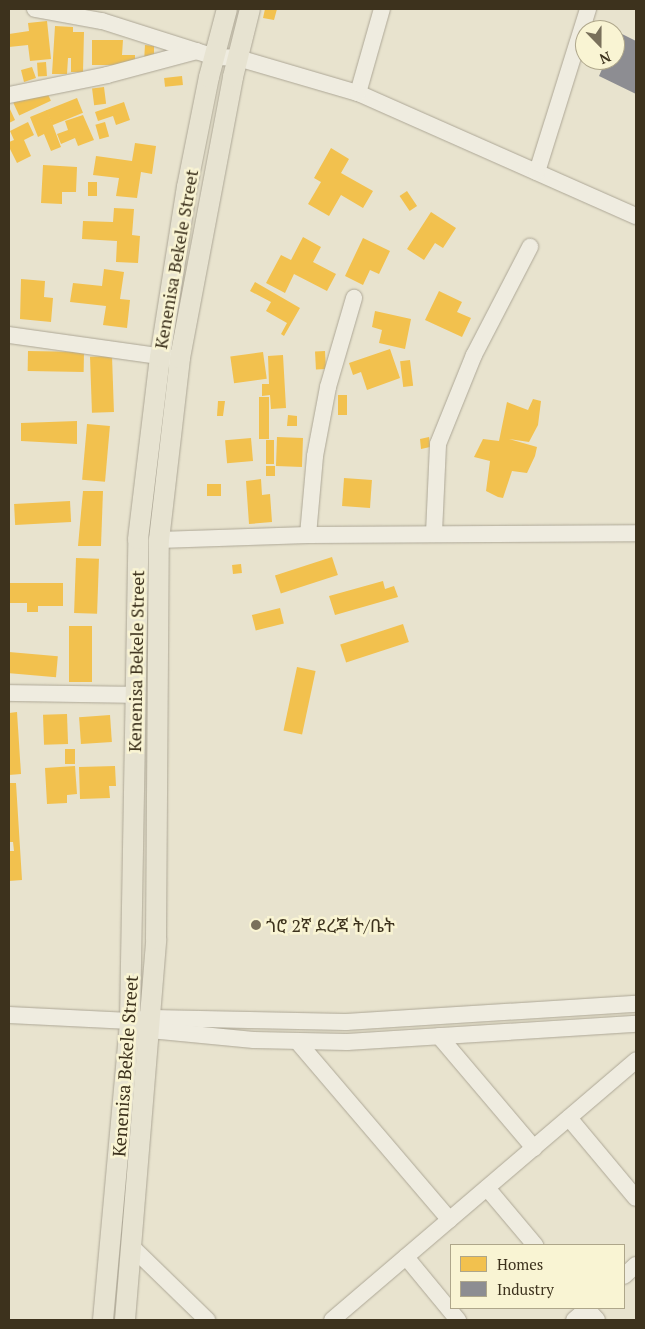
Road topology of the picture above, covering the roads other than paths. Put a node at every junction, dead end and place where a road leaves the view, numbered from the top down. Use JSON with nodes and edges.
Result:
{"nodes":[{"id":1,"x":35,"y":9,"type":"edge"},
{"id":2,"x":227,"y":9,"type":"edge"},
{"id":3,"x":250,"y":9,"type":"edge"},
{"id":4,"x":382,"y":9,"type":"edge"},
{"id":5,"x":588,"y":9,"type":"edge"},
{"id":6,"x":114,"y":17,"type":"edge"},
{"id":7,"x":206,"y":54,"type":"junction"},
{"id":8,"x":238,"y":58,"type":"junction"},
{"id":9,"x":358,"y":93,"type":"junction"},
{"id":10,"x":9,"y":95,"type":"edge"},
{"id":11,"x":537,"y":172,"type":"junction"},
{"id":12,"x":636,"y":216,"type":"edge"},
{"id":13,"x":530,"y":247,"type":"dead end"},
{"id":14,"x":354,"y":298,"type":"dead end"},
{"id":15,"x":9,"y":335,"type":"edge"},
{"id":16,"x":160,"y":357,"type":"junction"},
{"id":17,"x":180,"y":358,"type":"junction"},
{"id":18,"x":636,"y":532,"type":"edge"},
{"id":19,"x":434,"y":534,"type":"junction"},
{"id":20,"x":308,"y":536,"type":"junction"},
{"id":21,"x":159,"y":540,"type":"junction"},
{"id":22,"x":9,"y":693,"type":"edge"},
{"id":23,"x":135,"y":695,"type":"junction"},
{"id":24,"x":636,"y":1004,"type":"edge"},
{"id":25,"x":9,"y":1015,"type":"edge"},
{"id":26,"x":130,"y":1021,"type":"junction"},
{"id":27,"x":151,"y":1024,"type":"junction"},
{"id":28,"x":636,"y":1024,"type":"edge"},
{"id":29,"x":439,"y":1036,"type":"junction"},
{"id":30,"x":297,"y":1041,"type":"junction"},
{"id":31,"x":636,"y":1060,"type":"edge"},
{"id":32,"x":569,"y":1118,"type":"junction"},
{"id":33,"x":534,"y":1148,"type":"junction"},
{"id":34,"x":488,"y":1188,"type":"junction"},
{"id":35,"x":636,"y":1198,"type":"edge"},
{"id":36,"x":450,"y":1220,"type":"junction"},
{"id":37,"x":534,"y":1244,"type":"edge"},
{"id":38,"x":132,"y":1248,"type":"junction"},
{"id":39,"x":406,"y":1257,"type":"junction"},
{"id":40,"x":636,"y":1264,"type":"edge"},
{"id":41,"x":625,"y":1275,"type":"edge"},
{"id":42,"x":586,"y":1309,"type":"edge"},
{"id":43,"x":588,"y":1309,"type":"edge"},
{"id":44,"x":103,"y":1320,"type":"edge"},
{"id":45,"x":125,"y":1320,"type":"edge"},
{"id":46,"x":207,"y":1320,"type":"edge"},
{"id":47,"x":332,"y":1320,"type":"edge"},
{"id":48,"x":458,"y":1320,"type":"edge"},
{"id":49,"x":574,"y":1320,"type":"edge"},
{"id":50,"x":597,"y":1320,"type":"edge"}],
"edges":[{"from":1,"to":6,"type":"street"},
{"from":2,"to":7,"type":"main road","name":"Kenenisa Bekele Street"},
{"from":3,"to":8,"type":"main road","name":"Kenenisa Bekele Street"},
{"from":4,"to":9,"type":"street"},
{"from":5,"to":11,"type":"street"},
{"from":6,"to":7,"type":"street"},
{"from":7,"to":8,"type":"street"},
{"from":7,"to":10,"type":"street"},
{"from":7,"to":16,"type":"main road","name":"Kenenisa Bekele Street"},
{"from":8,"to":9,"type":"street"},
{"from":8,"to":17,"type":"main road","name":"Kenenisa Bekele Street"},
{"from":9,"to":11,"type":"street"},
{"from":11,"to":12,"type":"street"},
{"from":13,"to":19,"type":"street"},
{"from":14,"to":20,"type":"street"},
{"from":15,"to":16,"type":"street"},
{"from":16,"to":17,"type":"street"},
{"from":16,"to":23,"type":"main road","name":"Kenenisa Bekele Street"},
{"from":17,"to":21,"type":"main road","name":"Kenenisa Bekele Street"},
{"from":18,"to":19,"type":"street"},
{"from":19,"to":20,"type":"street"},
{"from":20,"to":21,"type":"street"},
{"from":21,"to":27,"type":"main road","name":"Kenenisa Bekele Street"},
{"from":22,"to":23,"type":"street"},
{"from":23,"to":26,"type":"main road","name":"Kenenisa Bekele Street"},
{"from":24,"to":27,"type":"street"},
{"from":25,"to":26,"type":"street"},
{"from":26,"to":27,"type":"street"},
{"from":26,"to":44,"type":"main road","name":"Kenenisa Bekele Street"},
{"from":27,"to":30,"type":"street"},
{"from":27,"to":38,"type":"main road","name":"Kenenisa Bekele Street"},
{"from":28,"to":29,"type":"street"},
{"from":29,"to":30,"type":"street"},
{"from":29,"to":33,"type":"street"},
{"from":30,"to":36,"type":"street"},
{"from":31,"to":32,"type":"street"},
{"from":32,"to":33,"type":"street"},
{"from":32,"to":35,"type":"street"},
{"from":33,"to":34,"type":"street"},
{"from":34,"to":36,"type":"street"},
{"from":34,"to":37,"type":"street"},
{"from":36,"to":39,"type":"street"},
{"from":38,"to":45,"type":"main road","name":"Kenenisa Bekele Street"},
{"from":38,"to":46,"type":"street"},
{"from":39,"to":47,"type":"street"},
{"from":39,"to":48,"type":"street"},
{"from":40,"to":41,"type":"street"},
{"from":42,"to":49,"type":"street"},
{"from":43,"to":50,"type":"street"}]}
